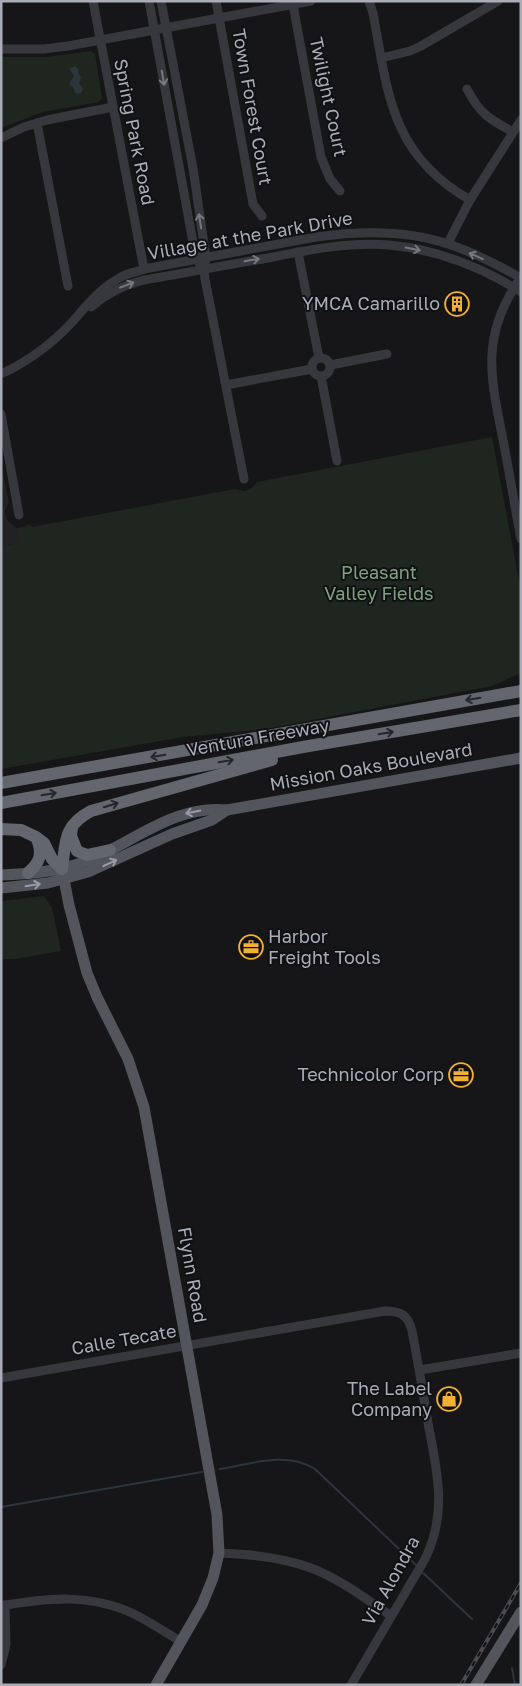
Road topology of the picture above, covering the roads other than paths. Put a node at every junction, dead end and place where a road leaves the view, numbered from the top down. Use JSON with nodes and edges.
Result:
{"nodes":[{"id":1,"x":93,"y":1,"type":"edge"},
{"id":2,"x":149,"y":1,"type":"edge"},
{"id":3,"x":161,"y":1,"type":"edge"},
{"id":4,"x":216,"y":1,"type":"edge"},
{"id":5,"x":311,"y":1,"type":"edge"},
{"id":6,"x":368,"y":1,"type":"edge"},
{"id":7,"x":498,"y":1,"type":"edge"},
{"id":8,"x":293,"y":5,"type":"junction"},
{"id":9,"x":219,"y":19,"type":"junction"},
{"id":10,"x":166,"y":28,"type":"junction"},
{"id":11,"x":154,"y":30,"type":"junction"},
{"id":12,"x":100,"y":40,"type":"junction"},
{"id":13,"x":1,"y":49,"type":"edge"},
{"id":14,"x":382,"y":58,"type":"junction"},
{"id":15,"x":467,"y":89,"type":"dead end"},
{"id":16,"x":113,"y":107,"type":"junction"},
{"id":17,"x":521,"y":120,"type":"edge"},
{"id":18,"x":37,"y":123,"type":"junction"},
{"id":19,"x":513,"y":132,"type":"junction"},
{"id":20,"x":1,"y":138,"type":"edge"},
{"id":21,"x":340,"y":191,"type":"dead end"},
{"id":22,"x":470,"y":200,"type":"junction"},
{"id":23,"x":262,"y":216,"type":"dead end"},
{"id":24,"x":448,"y":243,"type":"junction"},
{"id":25,"x":298,"y":252,"type":"junction"},
{"id":26,"x":206,"y":258,"type":"junction"},
{"id":27,"x":197,"y":260,"type":"junction"},
{"id":28,"x":204,"y":269,"type":"junction"},
{"id":29,"x":144,"y":270,"type":"junction"},
{"id":30,"x":520,"y":277,"type":"edge"},
{"id":31,"x":68,"y":286,"type":"dead end"},
{"id":32,"x":517,"y":290,"type":"edge"},
{"id":33,"x":80,"y":313,"type":"junction"},
{"id":34,"x":387,"y":354,"type":"dead end"},
{"id":35,"x":318,"y":358,"type":"junction"},
{"id":36,"x":330,"y":365,"type":"junction"},
{"id":37,"x":312,"y":369,"type":"junction"},
{"id":38,"x":1,"y":374,"type":"edge"},
{"id":39,"x":321,"y":376,"type":"junction"},
{"id":40,"x":226,"y":385,"type":"junction"},
{"id":41,"x":1,"y":414,"type":"edge"},
{"id":42,"x":337,"y":461,"type":"dead end"},
{"id":43,"x":244,"y":480,"type":"dead end"},
{"id":44,"x":19,"y":515,"type":"dead end"},
{"id":45,"x":521,"y":539,"type":"edge"},
{"id":46,"x":521,"y":690,"type":"edge"},
{"id":47,"x":521,"y":710,"type":"edge"},
{"id":48,"x":338,"y":741,"type":"junction"},
{"id":49,"x":521,"y":758,"type":"edge"},
{"id":50,"x":1,"y":783,"type":"edge"},
{"id":51,"x":1,"y":803,"type":"edge"},
{"id":52,"x":227,"y":810,"type":"junction"},
{"id":53,"x":72,"y":825,"type":"junction"},
{"id":54,"x":1,"y":829,"type":"edge"},
{"id":55,"x":36,"y":837,"type":"junction"},
{"id":56,"x":110,"y":850,"type":"junction"},
{"id":57,"x":28,"y":873,"type":"junction"},
{"id":58,"x":63,"y":874,"type":"junction"},
{"id":59,"x":1,"y":875,"type":"edge"},
{"id":60,"x":1,"y":888,"type":"edge"},
{"id":61,"x":401,"y":1313,"type":"joint"},
{"id":62,"x":187,"y":1345,"type":"junction"},
{"id":63,"x":521,"y":1353,"type":"edge"},
{"id":64,"x":420,"y":1370,"type":"junction"},
{"id":65,"x":1,"y":1378,"type":"edge"},
{"id":66,"x":219,"y":1552,"type":"junction"},
{"id":67,"x":3,"y":1605,"type":"edge"},
{"id":68,"x":521,"y":1612,"type":"edge"},
{"id":69,"x":391,"y":1616,"type":"junction"},
{"id":70,"x":180,"y":1641,"type":"junction"},
{"id":71,"x":1,"y":1665,"type":"edge"},
{"id":72,"x":156,"y":1685,"type":"edge"},
{"id":73,"x":351,"y":1685,"type":"edge"},
{"id":74,"x":476,"y":1685,"type":"edge"}],
"edges":[{"from":1,"to":12,"type":"street","name":"Spring Park Road"},
{"from":2,"to":11,"type":"street"},
{"from":3,"to":10,"type":"street"},
{"from":4,"to":9,"type":"street","name":"Town Forest Court"},
{"from":5,"to":8,"type":"street"},
{"from":6,"to":14,"type":"street"},
{"from":7,"to":14,"type":"street"},
{"from":8,"to":9,"type":"street"},
{"from":8,"to":21,"type":"street","name":"Twilight Court"},
{"from":9,"to":10,"type":"street"},
{"from":9,"to":23,"type":"street","name":"Town Forest Court"},
{"from":10,"to":11,"type":"street"},
{"from":26,"to":10,"type":"street","one_way":true},
{"from":11,"to":12,"type":"street"},
{"from":11,"to":27,"type":"street","one_way":true},
{"from":12,"to":13,"type":"street"},
{"from":12,"to":16,"type":"street","name":"Spring Park Road"},
{"from":14,"to":22,"type":"street"},
{"from":15,"to":19,"type":"street"},
{"from":16,"to":18,"type":"street"},
{"from":16,"to":29,"type":"street","name":"Spring Park Road"},
{"from":17,"to":19,"type":"street"},
{"from":18,"to":20,"type":"street"},
{"from":18,"to":31,"type":"street"},
{"from":19,"to":22,"type":"street"},
{"from":22,"to":24,"type":"street"},
{"from":24,"to":26,"type":"street","name":"Village at the Park Drive"},
{"from":30,"to":24,"type":"street","name":"Village at the Park Drive","one_way":true},
{"from":28,"to":25,"type":"street","name":"Village at the Park Drive","one_way":true},
{"from":25,"to":32,"type":"street","name":"Village at the Park Drive","one_way":true},
{"from":25,"to":35,"type":"street"},
{"from":26,"to":27,"type":"street","name":"Village at the Park Drive"},
{"from":26,"to":28,"type":"street"},
{"from":27,"to":28,"type":"street"},
{"from":27,"to":29,"type":"street","name":"Village at the Park Drive"},
{"from":33,"to":28,"type":"street","name":"Village at the Park Drive","one_way":true},
{"from":28,"to":40,"type":"street"},
{"from":29,"to":33,"type":"street","name":"Village at the Park Drive"},
{"from":30,"to":32,"type":"street"},
{"from":32,"to":45,"type":"street"},
{"from":33,"to":38,"type":"street","name":"Village at the Park Drive"},
{"from":34,"to":36,"type":"street"},
{"from":35,"to":36,"type":"street"},
{"from":35,"to":37,"type":"street"},
{"from":36,"to":39,"type":"street"},
{"from":37,"to":39,"type":"street"},
{"from":37,"to":40,"type":"street"},
{"from":39,"to":42,"type":"street"},
{"from":40,"to":43,"type":"street"},
{"from":41,"to":44,"type":"street"},
{"from":46,"to":50,"type":"highway","name":"Ventura Freeway","one_way":true},
{"from":48,"to":47,"type":"highway","name":"Ventura Freeway","one_way":true},
{"from":51,"to":48,"type":"highway","name":"Ventura Freeway","one_way":true},
{"from":53,"to":48,"type":"highway","one_way":true},
{"from":49,"to":52,"type":"main road","name":"Mission Oaks Boulevard"},
{"from":52,"to":56,"type":"main road","name":"Mission Oaks Boulevard","one_way":true},
{"from":58,"to":52,"type":"main road","name":"Mission Oaks Boulevard","one_way":true},
{"from":53,"to":56,"type":"highway"},
{"from":53,"to":58,"type":"highway"},
{"from":54,"to":55,"type":"highway"},
{"from":55,"to":57,"type":"highway"},
{"from":55,"to":58,"type":"highway"},
{"from":56,"to":58,"type":"main road","name":"Mission Oaks Boulevard"},
{"from":57,"to":58,"type":"main road","name":"Mission Oaks Boulevard"},
{"from":57,"to":59,"type":"main road","name":"Mission Oaks Boulevard"},
{"from":60,"to":58,"type":"main road","name":"Mission Oaks Boulevard","one_way":true},
{"from":58,"to":62,"type":"main road","name":"Flynn Road"},
{"from":61,"to":62,"type":"street","name":"Calle Tecate"},
{"from":61,"to":64,"type":"street","name":"Via Alondra"},
{"from":62,"to":65,"type":"street","name":"Calle Tecate"},
{"from":62,"to":66,"type":"main road","name":"Flynn Road"},
{"from":63,"to":64,"type":"street"},
{"from":64,"to":69,"type":"street","name":"Via Alondra"},
{"from":66,"to":69,"type":"street"},
{"from":66,"to":70,"type":"main road","name":"Flynn Road"},
{"from":67,"to":70,"type":"street"},
{"from":67,"to":71,"type":"street"},
{"from":68,"to":74,"type":"main road"},
{"from":69,"to":73,"type":"street","name":"Via Alondra"},
{"from":70,"to":72,"type":"main road","name":"Flynn Road"}]}
